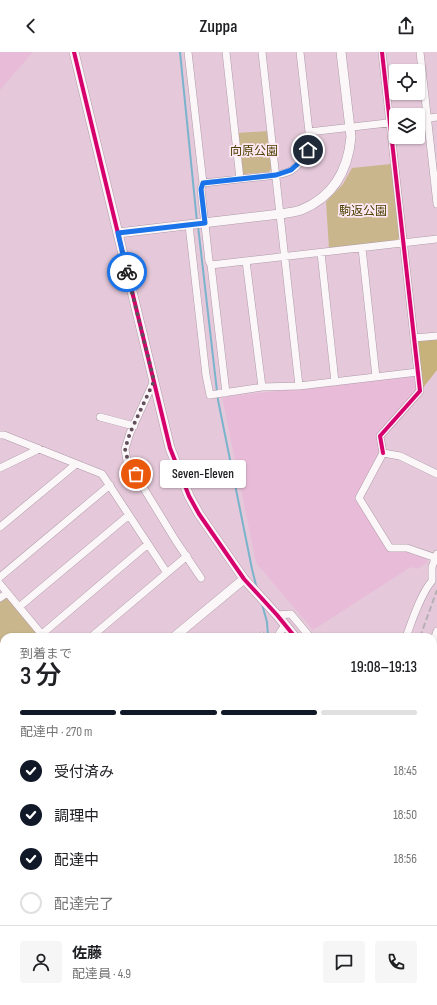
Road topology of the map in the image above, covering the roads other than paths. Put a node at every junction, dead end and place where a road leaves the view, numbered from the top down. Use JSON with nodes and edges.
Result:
{"nodes":[{"id":1,"x":74,"y":52,"type":"edge"},
{"id":2,"x":188,"y":52,"type":"edge"},
{"id":3,"x":226,"y":52,"type":"edge"},
{"id":4,"x":262,"y":52,"type":"edge"},
{"id":5,"x":300,"y":52,"type":"edge"},
{"id":6,"x":341,"y":52,"type":"edge"},
{"id":7,"x":382,"y":52,"type":"edge"},
{"id":8,"x":420,"y":52,"type":"edge"},
{"id":9,"x":391,"y":108,"type":"edge"},
{"id":10,"x":437,"y":118,"type":"edge"},
{"id":11,"x":427,"y":119,"type":"junction"},
{"id":12,"x":389,"y":123,"type":"edge"},
{"id":13,"x":350,"y":128,"type":"junction"},
{"id":14,"x":309,"y":132,"type":"junction"},
{"id":15,"x":395,"y":144,"type":"edge"},
{"id":16,"x":435,"y":161,"type":"edge"},
{"id":17,"x":276,"y":175,"type":"junction"},
{"id":18,"x":240,"y":179,"type":"junction"},
{"id":19,"x":203,"y":183,"type":"junction"},
{"id":20,"x":437,"y":204,"type":"edge"},
{"id":21,"x":280,"y":214,"type":"junction"},
{"id":22,"x":205,"y":223,"type":"junction"},
{"id":23,"x":189,"y":225,"type":"junction"},
{"id":24,"x":118,"y":233,"type":"junction"},
{"id":25,"x":437,"y":239,"type":"edge"},
{"id":26,"x":403,"y":243,"type":"junction"},
{"id":27,"x":362,"y":248,"type":"junction"},
{"id":28,"x":321,"y":253,"type":"junction"},
{"id":29,"x":285,"y":257,"type":"junction"},
{"id":30,"x":246,"y":261,"type":"junction"},
{"id":31,"x":211,"y":265,"type":"junction"},
{"id":32,"x":437,"y":336,"type":"edge"},
{"id":33,"x":414,"y":338,"type":"junction"},
{"id":34,"x":418,"y":372,"type":"junction"},
{"id":35,"x":376,"y":377,"type":"junction"},
{"id":36,"x":154,"y":381,"type":"junction"},
{"id":37,"x":336,"y":382,"type":"junction"},
{"id":38,"x":299,"y":386,"type":"junction"},
{"id":39,"x":262,"y":387,"type":"junction"},
{"id":40,"x":226,"y":393,"type":"junction"},
{"id":41,"x":100,"y":417,"type":"dead end"},
{"id":42,"x":134,"y":426,"type":"junction"},
{"id":43,"x":0,"y":435,"type":"edge"},
{"id":44,"x":39,"y":449,"type":"junction"},
{"id":45,"x":384,"y":453,"type":"junction"},
{"id":46,"x":76,"y":464,"type":"junction"},
{"id":47,"x":0,"y":468,"type":"edge"},
{"id":48,"x":437,"y":474,"type":"edge"},
{"id":49,"x":110,"y":485,"type":"junction"},
{"id":50,"x":129,"y":515,"type":"junction"},
{"id":51,"x":0,"y":527,"type":"edge"},
{"id":52,"x":148,"y":544,"type":"junction"},
{"id":53,"x":187,"y":556,"type":"junction"},
{"id":54,"x":436,"y":556,"type":"edge"},
{"id":55,"x":167,"y":573,"type":"junction"},
{"id":56,"x":0,"y":577,"type":"edge"},
{"id":57,"x":201,"y":578,"type":"dead end"},
{"id":58,"x":244,"y":579,"type":"junction"},
{"id":59,"x":434,"y":582,"type":"edge"},
{"id":60,"x":0,"y":584,"type":"edge"},
{"id":61,"x":7,"y":593,"type":"junction"},
{"id":62,"x":0,"y":598,"type":"edge"},
{"id":63,"x":19,"y":607,"type":"junction"},
{"id":64,"x":277,"y":615,"type":"junction"},
{"id":65,"x":285,"y":625,"type":"junction"},
{"id":66,"x":41,"y":633,"type":"edge"},
{"id":67,"x":45,"y":633,"type":"edge"},
{"id":68,"x":96,"y":633,"type":"edge"},
{"id":69,"x":179,"y":633,"type":"edge"},
{"id":70,"x":280,"y":633,"type":"edge"},
{"id":71,"x":292,"y":633,"type":"edge"},
{"id":72,"x":307,"y":633,"type":"edge"},
{"id":73,"x":408,"y":633,"type":"edge"}],
"edges":[{"from":1,"to":24,"type":"street"},
{"from":2,"to":19,"type":"street"},
{"from":3,"to":18,"type":"street"},
{"from":4,"to":17,"type":"street"},
{"from":5,"to":14,"type":"street"},
{"from":6,"to":13,"type":"street"},
{"from":7,"to":9,"type":"street"},
{"from":8,"to":11,"type":"street"},
{"from":10,"to":11,"type":"street"},
{"from":11,"to":16,"type":"street"},
{"from":12,"to":13,"type":"street"},
{"from":13,"to":14,"type":"street"},
{"from":13,"to":21,"type":"street"},
{"from":14,"to":17,"type":"street"},
{"from":15,"to":26,"type":"street"},
{"from":16,"to":20,"type":"street"},
{"from":17,"to":18,"type":"street"},
{"from":17,"to":21,"type":"street"},
{"from":18,"to":19,"type":"street"},
{"from":19,"to":22,"type":"street"},
{"from":21,"to":22,"type":"street"},
{"from":21,"to":29,"type":"street"},
{"from":22,"to":23,"type":"street"},
{"from":22,"to":31,"type":"street"},
{"from":23,"to":24,"type":"street"},
{"from":23,"to":40,"type":"street"},
{"from":24,"to":36,"type":"street"},
{"from":25,"to":26,"type":"street"},
{"from":26,"to":27,"type":"street"},
{"from":26,"to":33,"type":"street"},
{"from":27,"to":28,"type":"street"},
{"from":27,"to":35,"type":"street"},
{"from":28,"to":29,"type":"street"},
{"from":28,"to":37,"type":"street"},
{"from":29,"to":30,"type":"street"},
{"from":29,"to":38,"type":"street"},
{"from":30,"to":31,"type":"street"},
{"from":30,"to":39,"type":"street"},
{"from":31,"to":40,"type":"street"},
{"from":32,"to":33,"type":"street"},
{"from":33,"to":34,"type":"street"},
{"from":34,"to":35,"type":"street"},
{"from":34,"to":45,"type":"street"},
{"from":35,"to":37,"type":"street"},
{"from":36,"to":42,"type":"street"},
{"from":36,"to":58,"type":"street"},
{"from":37,"to":38,"type":"street"},
{"from":38,"to":39,"type":"street"},
{"from":39,"to":40,"type":"street"},
{"from":41,"to":42,"type":"street"},
{"from":42,"to":53,"type":"street"},
{"from":43,"to":44,"type":"street"},
{"from":44,"to":46,"type":"street"},
{"from":44,"to":47,"type":"street"},
{"from":45,"to":48,"type":"street"},
{"from":45,"to":54,"type":"street"},
{"from":46,"to":49,"type":"street"},
{"from":46,"to":51,"type":"street"},
{"from":49,"to":50,"type":"street"},
{"from":49,"to":56,"type":"street"},
{"from":50,"to":52,"type":"street"},
{"from":50,"to":63,"type":"street"},
{"from":52,"to":55,"type":"street"},
{"from":52,"to":67,"type":"street"},
{"from":53,"to":55,"type":"street"},
{"from":53,"to":57,"type":"street"},
{"from":54,"to":59,"type":"street"},
{"from":55,"to":68,"type":"street"},
{"from":58,"to":64,"type":"street"},
{"from":58,"to":69,"type":"street"},
{"from":59,"to":73,"type":"street"},
{"from":60,"to":61,"type":"street"},
{"from":61,"to":62,"type":"street"},
{"from":61,"to":63,"type":"street"},
{"from":63,"to":66,"type":"street"},
{"from":64,"to":65,"type":"street"},
{"from":64,"to":72,"type":"street"},
{"from":65,"to":70,"type":"street"},
{"from":65,"to":71,"type":"street"}]}
